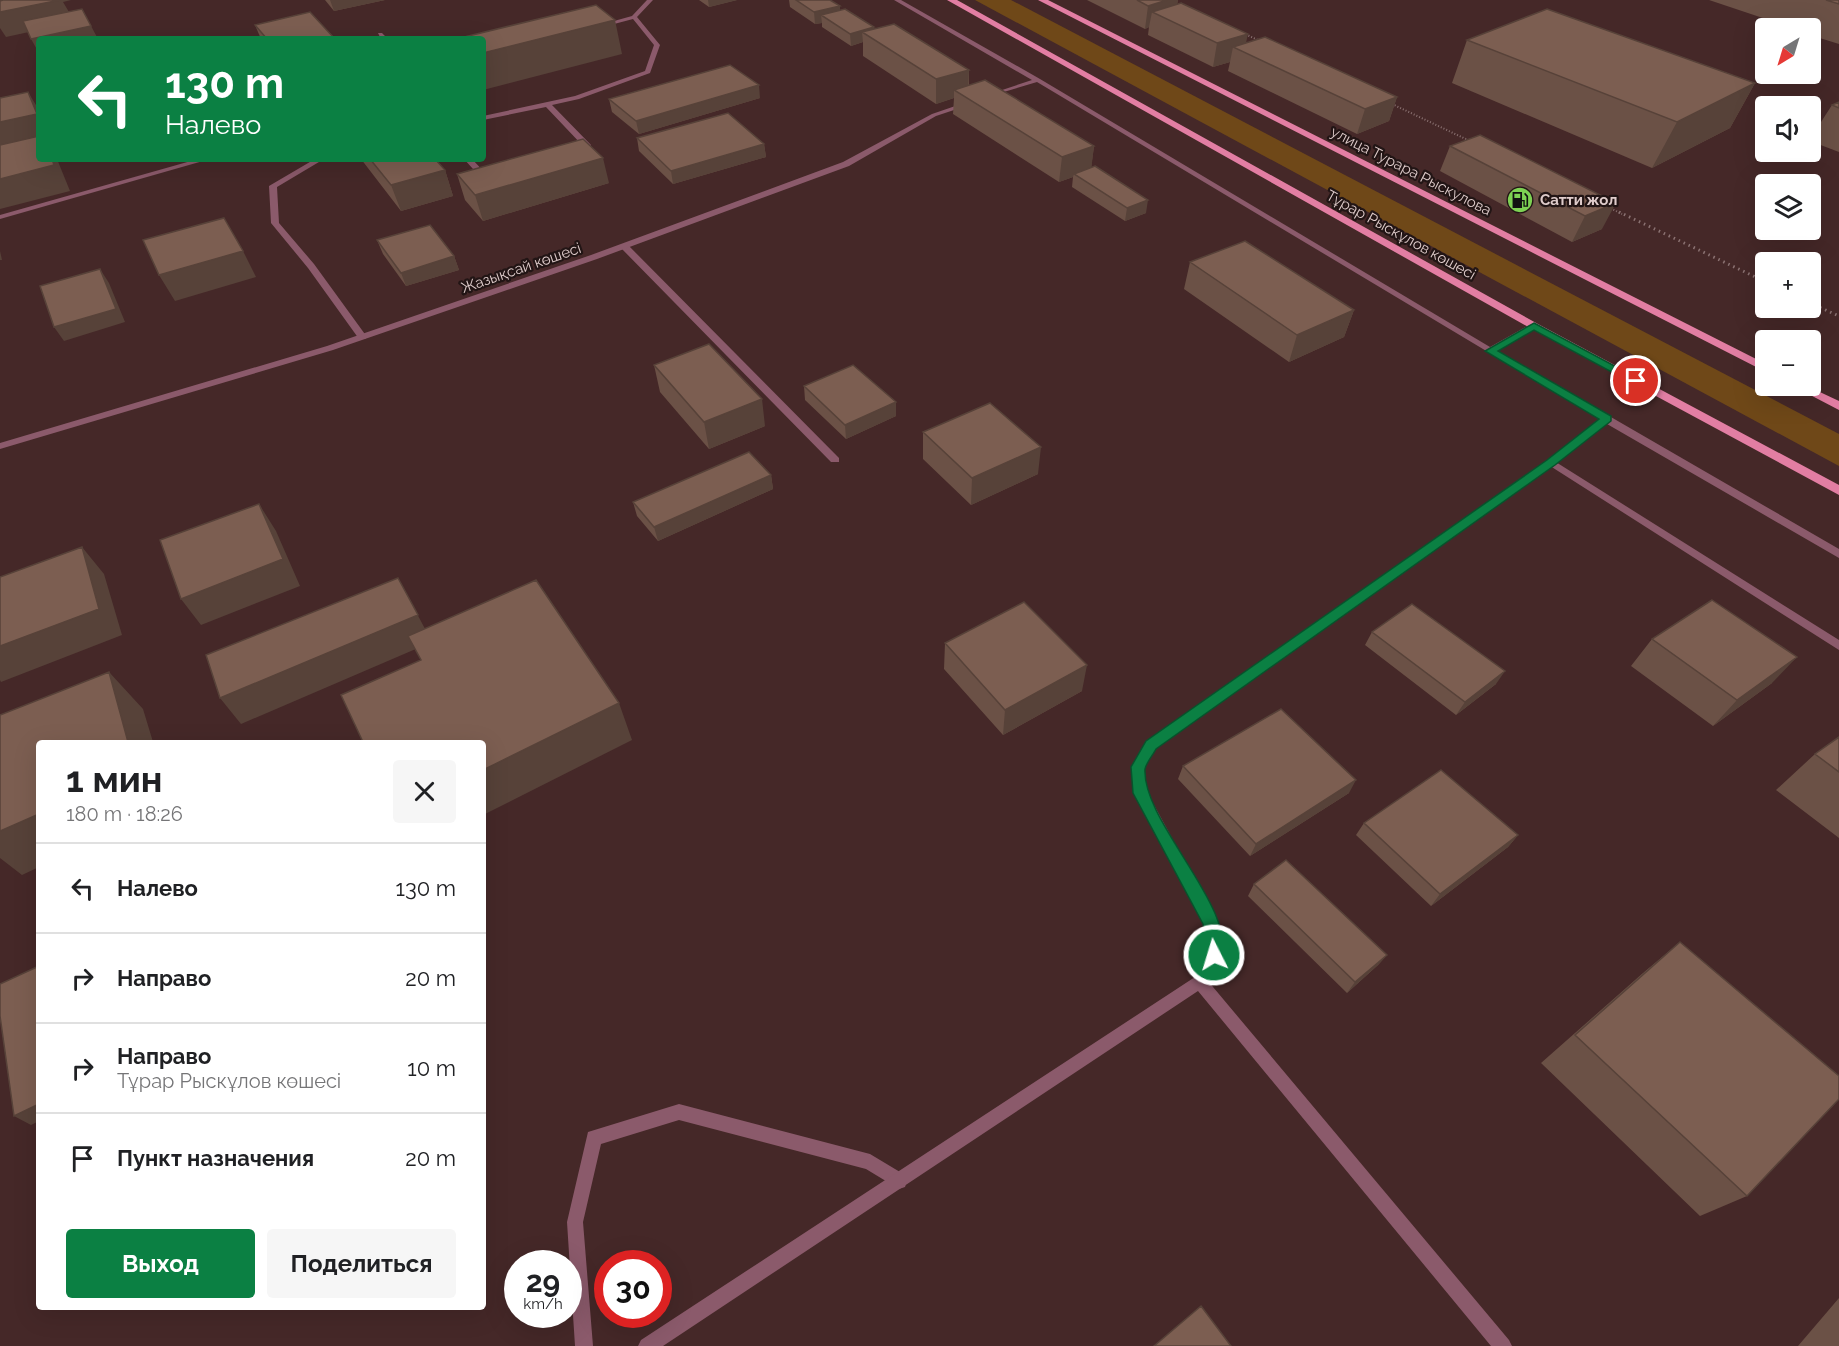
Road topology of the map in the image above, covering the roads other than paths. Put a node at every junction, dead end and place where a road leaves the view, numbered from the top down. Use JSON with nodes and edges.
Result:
{"nodes":[{"id":1,"x":650,"y":0,"type":"edge"},
{"id":2,"x":897,"y":0,"type":"edge"},
{"id":3,"x":951,"y":0,"type":"edge"},
{"id":4,"x":1042,"y":0,"type":"edge"},
{"id":5,"x":634,"y":17,"type":"junction"},
{"id":6,"x":588,"y":28,"type":"edge"},
{"id":7,"x":1038,"y":80,"type":"junction"},
{"id":8,"x":547,"y":104,"type":"junction"},
{"id":9,"x":486,"y":117,"type":"edge"},
{"id":10,"x":576,"y":150,"type":"edge"},
{"id":11,"x":195,"y":162,"type":"edge"},
{"id":12,"x":311,"y":162,"type":"edge"},
{"id":13,"x":471,"y":162,"type":"edge"},
{"id":14,"x":496,"y":174,"type":"edge"},
{"id":15,"x":0,"y":217,"type":"edge"},
{"id":16,"x":624,"y":246,"type":"junction"},
{"id":17,"x":1534,"y":326,"type":"junction"},
{"id":18,"x":362,"y":337,"type":"junction"},
{"id":19,"x":1490,"y":351,"type":"junction"},
{"id":20,"x":1755,"y":363,"type":"edge"},
{"id":21,"x":1819,"y":396,"type":"edge"},
{"id":22,"x":1839,"y":406,"type":"edge"},
{"id":23,"x":1607,"y":419,"type":"junction"},
{"id":24,"x":0,"y":446,"type":"edge"},
{"id":25,"x":835,"y":460,"type":"dead end"},
{"id":26,"x":1551,"y":462,"type":"junction"},
{"id":27,"x":1839,"y":491,"type":"edge"},
{"id":28,"x":1839,"y":554,"type":"edge"},
{"id":29,"x":1839,"y":646,"type":"edge"},
{"id":30,"x":1200,"y":982,"type":"junction"},
{"id":31,"x":899,"y":1180,"type":"junction"},
{"id":32,"x":584,"y":1346,"type":"edge"},
{"id":33,"x":647,"y":1346,"type":"edge"},
{"id":34,"x":1503,"y":1346,"type":"edge"}],
"edges":[{"from":1,"to":5,"type":"street"},
{"from":2,"to":7,"type":"street"},
{"from":3,"to":17,"type":"main road","name":"Тұрар Рыскұлов көшесі"},
{"from":4,"to":20,"type":"main road","name":"улица Турара Рыскулова"},
{"from":5,"to":6,"type":"street"},
{"from":5,"to":8,"type":"street"},
{"from":7,"to":16,"type":"street","name":"Жазықсай көшесі"},
{"from":7,"to":19,"type":"street"},
{"from":8,"to":9,"type":"street"},
{"from":8,"to":10,"type":"street"},
{"from":11,"to":15,"type":"street"},
{"from":12,"to":18,"type":"street"},
{"from":13,"to":14,"type":"street"},
{"from":16,"to":18,"type":"street","name":"Жазықсай көшесі"},
{"from":16,"to":25,"type":"street"},
{"from":17,"to":19,"type":"street"},
{"from":17,"to":27,"type":"main road","name":"Тұрар Рыскұлов көшесі"},
{"from":18,"to":24,"type":"street","name":"Жазықсай көшесі"},
{"from":19,"to":23,"type":"street"},
{"from":21,"to":22,"type":"main road"},
{"from":23,"to":26,"type":"street"},
{"from":23,"to":28,"type":"street"},
{"from":26,"to":29,"type":"street"},
{"from":26,"to":30,"type":"street"},
{"from":30,"to":31,"type":"street"},
{"from":30,"to":34,"type":"street"},
{"from":31,"to":32,"type":"street"},
{"from":31,"to":33,"type":"street"}]}
